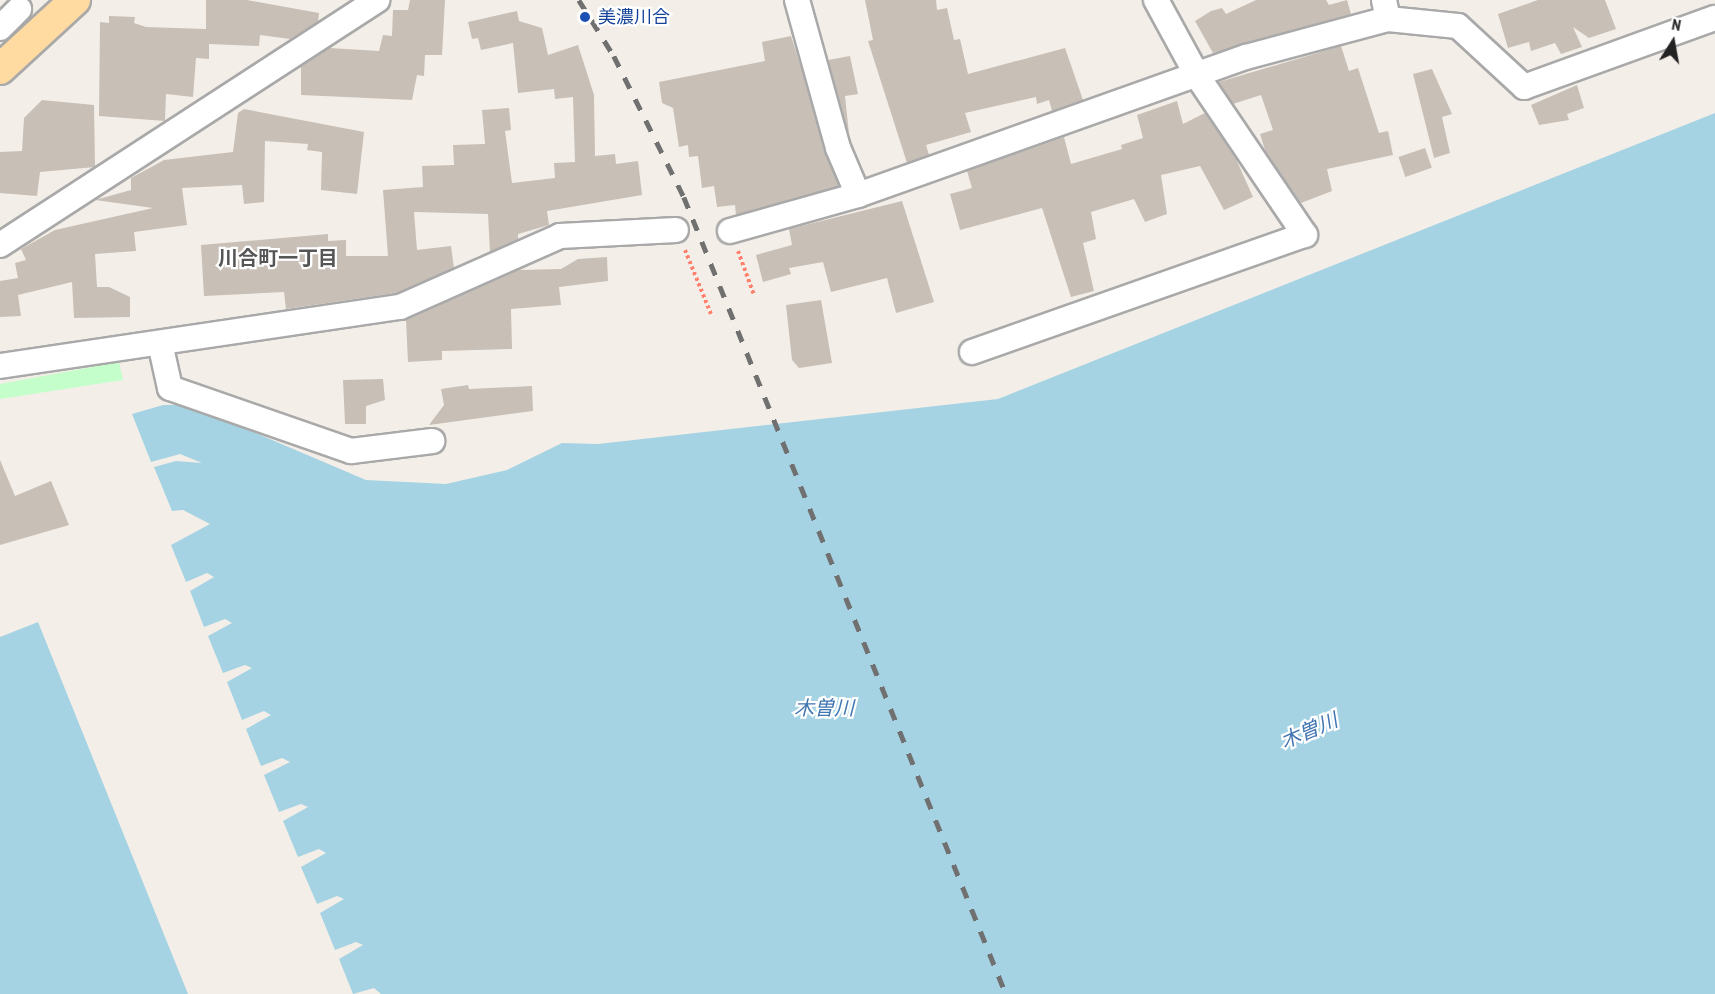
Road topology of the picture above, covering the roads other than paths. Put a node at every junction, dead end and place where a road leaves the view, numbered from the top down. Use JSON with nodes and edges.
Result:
{"nodes":[{"id":1,"x":75,"y":0,"type":"edge"},
{"id":2,"x":377,"y":0,"type":"edge"},
{"id":3,"x":797,"y":0,"type":"edge"},
{"id":4,"x":1156,"y":0,"type":"edge"},
{"id":5,"x":19,"y":9,"type":"dead end"},
{"id":6,"x":1386,"y":9,"type":"edge"},
{"id":7,"x":1715,"y":18,"type":"edge"},
{"id":8,"x":0,"y":28,"type":"edge"},
{"id":9,"x":0,"y":69,"type":"edge"},
{"id":10,"x":1198,"y":77,"type":"junction"},
{"id":11,"x":858,"y":195,"type":"junction"},
{"id":12,"x":676,"y":230,"type":"road end"},
{"id":13,"x":730,"y":231,"type":"road end"},
{"id":14,"x":0,"y":245,"type":"edge"},
{"id":15,"x":160,"y":344,"type":"junction"},
{"id":16,"x":972,"y":352,"type":"dead end"},
{"id":17,"x":0,"y":366,"type":"edge"},
{"id":18,"x":432,"y":441,"type":"dead end"}],
"edges":[{"from":1,"to":9,"type":"main road"},
{"from":2,"to":14,"type":"street"},
{"from":3,"to":11,"type":"street"},
{"from":4,"to":10,"type":"street"},
{"from":5,"to":8,"type":"street"},
{"from":6,"to":7,"type":"street"},
{"from":6,"to":10,"type":"street"},
{"from":10,"to":11,"type":"street"},
{"from":10,"to":16,"type":"street"},
{"from":11,"to":13,"type":"street"},
{"from":12,"to":15,"type":"street"},
{"from":15,"to":17,"type":"street"},
{"from":15,"to":18,"type":"street"}]}
